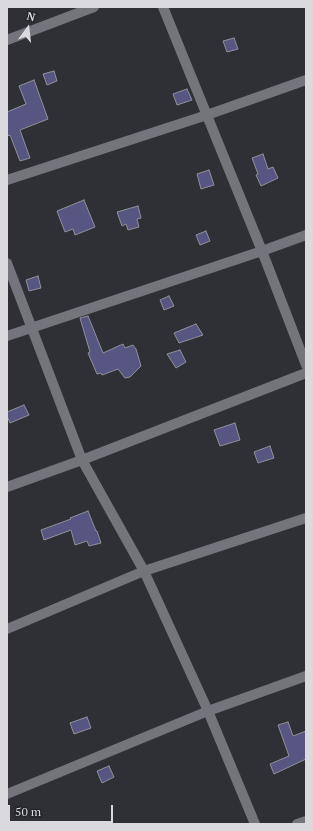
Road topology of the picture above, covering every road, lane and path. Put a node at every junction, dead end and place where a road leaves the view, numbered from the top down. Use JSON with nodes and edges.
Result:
{"nodes":[{"id":1,"x":94,"y":7,"type":"edge"},
{"id":2,"x":163,"y":7,"type":"edge"},
{"id":3,"x":7,"y":40,"type":"edge"},
{"id":4,"x":306,"y":80,"type":"edge"},
{"id":5,"x":207,"y":115,"type":"junction"},
{"id":6,"x":7,"y":180,"type":"edge"},
{"id":7,"x":306,"y":235,"type":"edge"},
{"id":8,"x":262,"y":251,"type":"junction"},
{"id":9,"x":7,"y":263,"type":"edge"},
{"id":10,"x":31,"y":328,"type":"junction"},
{"id":11,"x":7,"y":336,"type":"edge"},
{"id":12,"x":306,"y":365,"type":"edge"},
{"id":13,"x":306,"y":373,"type":"edge"},
{"id":14,"x":82,"y":460,"type":"junction"},
{"id":15,"x":7,"y":487,"type":"edge"},
{"id":16,"x":306,"y":518,"type":"edge"},
{"id":17,"x":144,"y":571,"type":"junction"},
{"id":18,"x":7,"y":629,"type":"edge"},
{"id":19,"x":306,"y":676,"type":"edge"},
{"id":20,"x":208,"y":711,"type":"junction"},
{"id":21,"x":7,"y":794,"type":"edge"},
{"id":22,"x":306,"y":821,"type":"edge"},
{"id":23,"x":255,"y":824,"type":"edge"},
{"id":24,"x":297,"y":824,"type":"edge"}],
"edges":[{"from":1,"to":3,"type":"street"},
{"from":2,"to":5,"type":"street"},
{"from":4,"to":5,"type":"street"},
{"from":5,"to":6,"type":"street"},
{"from":5,"to":8,"type":"street"},
{"from":7,"to":8,"type":"street"},
{"from":8,"to":10,"type":"street"},
{"from":8,"to":12,"type":"street"},
{"from":9,"to":10,"type":"street"},
{"from":10,"to":11,"type":"street"},
{"from":10,"to":14,"type":"street"},
{"from":13,"to":14,"type":"street"},
{"from":14,"to":15,"type":"street"},
{"from":14,"to":17,"type":"street"},
{"from":16,"to":17,"type":"street"},
{"from":17,"to":18,"type":"street"},
{"from":17,"to":20,"type":"street"},
{"from":19,"to":20,"type":"street"},
{"from":20,"to":21,"type":"street"},
{"from":20,"to":23,"type":"street"},
{"from":22,"to":24,"type":"street"}]}
